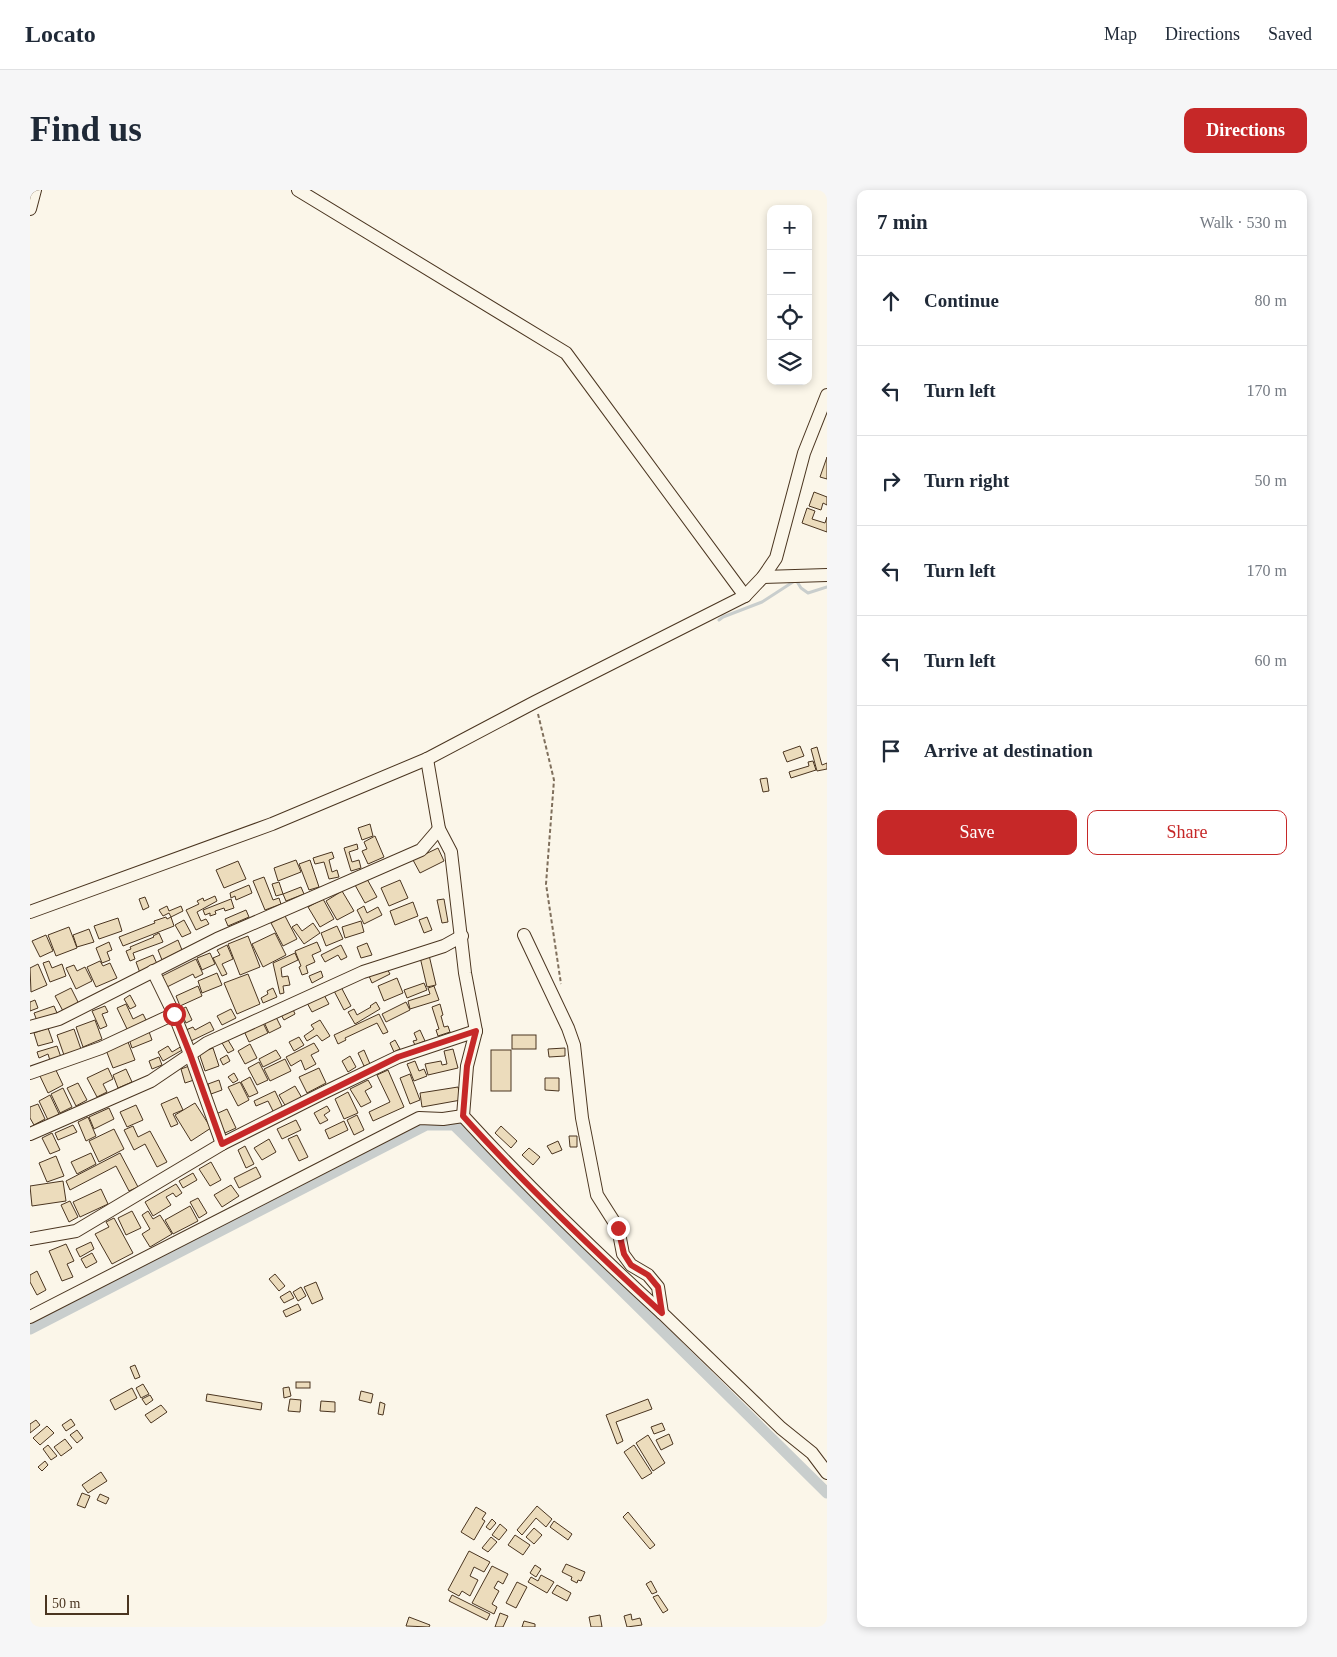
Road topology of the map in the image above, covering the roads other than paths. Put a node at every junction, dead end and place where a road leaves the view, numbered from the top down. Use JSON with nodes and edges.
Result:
{"nodes":[{"id":1,"x":35,"y":190,"type":"edge"},
{"id":2,"x":298,"y":190,"type":"edge"},
{"id":3,"x":30,"y":209,"type":"edge"},
{"id":4,"x":827,"y":395,"type":"edge"},
{"id":5,"x":827,"y":575,"type":"edge"},
{"id":6,"x":763,"y":577,"type":"junction"},
{"id":7,"x":745,"y":596,"type":"junction"},
{"id":8,"x":427,"y":759,"type":"junction"},
{"id":9,"x":439,"y":829,"type":"junction"},
{"id":10,"x":30,"y":912,"type":"edge"},
{"id":11,"x":524,"y":935,"type":"dead end"},
{"id":12,"x":462,"y":936,"type":"junction"},
{"id":13,"x":153,"y":971,"type":"junction"},
{"id":14,"x":174,"y":1014,"type":"junction"},
{"id":15,"x":30,"y":1027,"type":"edge"},
{"id":16,"x":476,"y":1031,"type":"junction"},
{"id":17,"x":190,"y":1054,"type":"junction"},
{"id":18,"x":30,"y":1073,"type":"edge"},
{"id":19,"x":463,"y":1116,"type":"junction"},
{"id":20,"x":30,"y":1134,"type":"edge"},
{"id":21,"x":222,"y":1144,"type":"junction"},
{"id":22,"x":30,"y":1239,"type":"edge"},
{"id":23,"x":662,"y":1313,"type":"junction"},
{"id":24,"x":30,"y":1317,"type":"edge"},
{"id":25,"x":827,"y":1473,"type":"edge"}],
"edges":[{"from":1,"to":3,"type":"street"},
{"from":2,"to":7,"type":"street"},
{"from":4,"to":6,"type":"street"},
{"from":5,"to":6,"type":"street"},
{"from":6,"to":7,"type":"street"},
{"from":7,"to":8,"type":"street"},
{"from":8,"to":9,"type":"street"},
{"from":8,"to":10,"type":"street"},
{"from":9,"to":12,"type":"street"},
{"from":9,"to":13,"type":"street"},
{"from":11,"to":23,"type":"street"},
{"from":12,"to":16,"type":"street"},
{"from":12,"to":17,"type":"street"},
{"from":13,"to":14,"type":"street"},
{"from":13,"to":15,"type":"street"},
{"from":14,"to":17,"type":"street"},
{"from":14,"to":18,"type":"street"},
{"from":16,"to":19,"type":"street"},
{"from":16,"to":21,"type":"street"},
{"from":17,"to":20,"type":"street"},
{"from":17,"to":21,"type":"street"},
{"from":19,"to":23,"type":"street"},
{"from":19,"to":24,"type":"street"},
{"from":21,"to":22,"type":"street"},
{"from":23,"to":25,"type":"street"}]}
